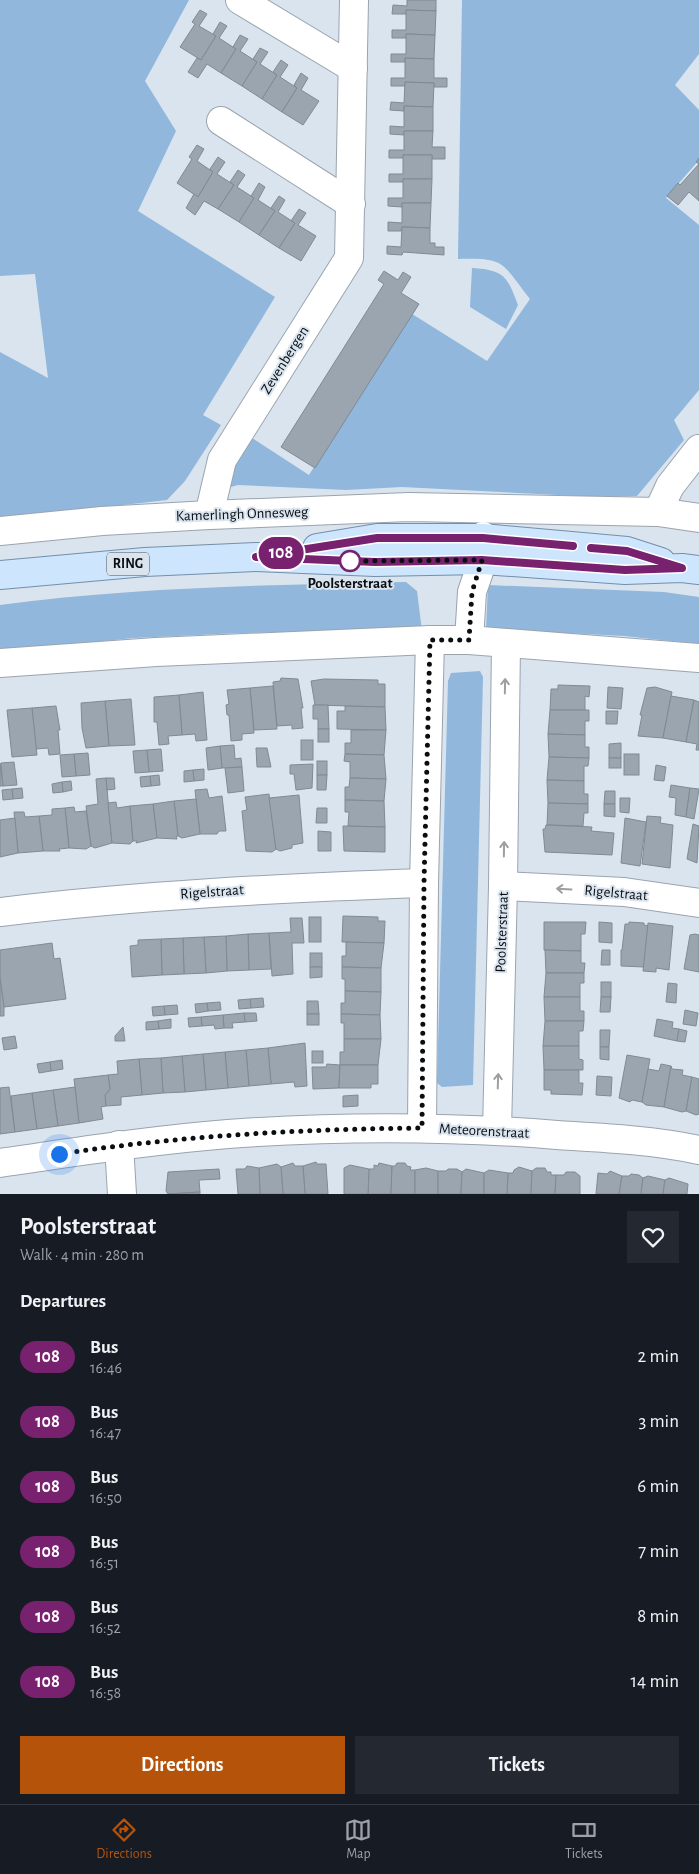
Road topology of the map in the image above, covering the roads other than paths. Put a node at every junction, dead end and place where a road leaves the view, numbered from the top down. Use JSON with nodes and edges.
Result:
{"nodes":[{"id":1,"x":240,"y":0,"type":"edge"},
{"id":2,"x":354,"y":0,"type":"edge"},
{"id":3,"x":353,"y":68,"type":"junction"},
{"id":4,"x":221,"y":121,"type":"dead end"},
{"id":5,"x":351,"y":204,"type":"junction"},
{"id":6,"x":699,"y":449,"type":"edge"},
{"id":7,"x":485,"y":509,"type":"junction"},
{"id":8,"x":658,"y":512,"type":"junction"},
{"id":9,"x":209,"y":515,"type":"junction"},
{"id":10,"x":699,"y":518,"type":"edge"},
{"id":11,"x":0,"y":531,"type":"edge"},
{"id":12,"x":483,"y":549,"type":"junction"},
{"id":13,"x":690,"y":569,"type":"edge"},
{"id":14,"x":0,"y":575,"type":"edge"},
{"id":15,"x":430,"y":640,"type":"junction"},
{"id":16,"x":469,"y":640,"type":"junction"},
{"id":17,"x":506,"y":643,"type":"junction"},
{"id":18,"x":699,"y":658,"type":"edge"},
{"id":19,"x":0,"y":663,"type":"edge"},
{"id":20,"x":424,"y":883,"type":"junction"},
{"id":21,"x":503,"y":886,"type":"junction"},
{"id":22,"x":699,"y":903,"type":"edge"},
{"id":23,"x":0,"y":912,"type":"edge"},
{"id":24,"x":422,"y":1128,"type":"junction"},
{"id":25,"x":496,"y":1130,"type":"junction"},
{"id":26,"x":118,"y":1145,"type":"junction"},
{"id":27,"x":699,"y":1150,"type":"edge"},
{"id":28,"x":0,"y":1163,"type":"edge"},
{"id":29,"x":122,"y":1194,"type":"edge"}],
"edges":[{"from":1,"to":3,"type":"street"},
{"from":2,"to":3,"type":"street","name":"Zevenbergen"},
{"from":3,"to":5,"type":"street","name":"Zevenbergen"},
{"from":4,"to":5,"type":"street"},
{"from":5,"to":9,"type":"street","name":"Zevenbergen"},
{"from":6,"to":8,"type":"street"},
{"from":7,"to":8,"type":"street","name":"Kamerlingh Onnesweg"},
{"from":7,"to":9,"type":"street","name":"Kamerlingh Onnesweg"},
{"from":7,"to":12,"type":"street"},
{"from":8,"to":10,"type":"street","name":"Kamerlingh Onnesweg"},
{"from":9,"to":11,"type":"street","name":"Kamerlingh Onnesweg"},
{"from":12,"to":13,"type":"main road","number":"RING"},
{"from":12,"to":14,"type":"main road","number":"RING"},
{"from":12,"to":16,"type":"street"},
{"from":15,"to":16,"type":"street"},
{"from":15,"to":19,"type":"street"},
{"from":15,"to":20,"type":"street"},
{"from":16,"to":17,"type":"street"},
{"from":17,"to":18,"type":"street"},
{"from":21,"to":17,"type":"street","name":"Poolsterstraat","one_way":true},
{"from":20,"to":23,"type":"street","name":"Rigelstraat"},
{"from":20,"to":24,"type":"street"},
{"from":22,"to":21,"type":"street","name":"Rigelstraat","one_way":true},
{"from":25,"to":21,"type":"street","name":"Poolsterstraat","one_way":true},
{"from":24,"to":25,"type":"street","name":"Meteorenstraat"},
{"from":24,"to":26,"type":"street","name":"Meteorenstraat"},
{"from":25,"to":27,"type":"street","name":"Meteorenstraat"},
{"from":26,"to":28,"type":"street","name":"Meteorenstraat"},
{"from":26,"to":29,"type":"street"}]}
